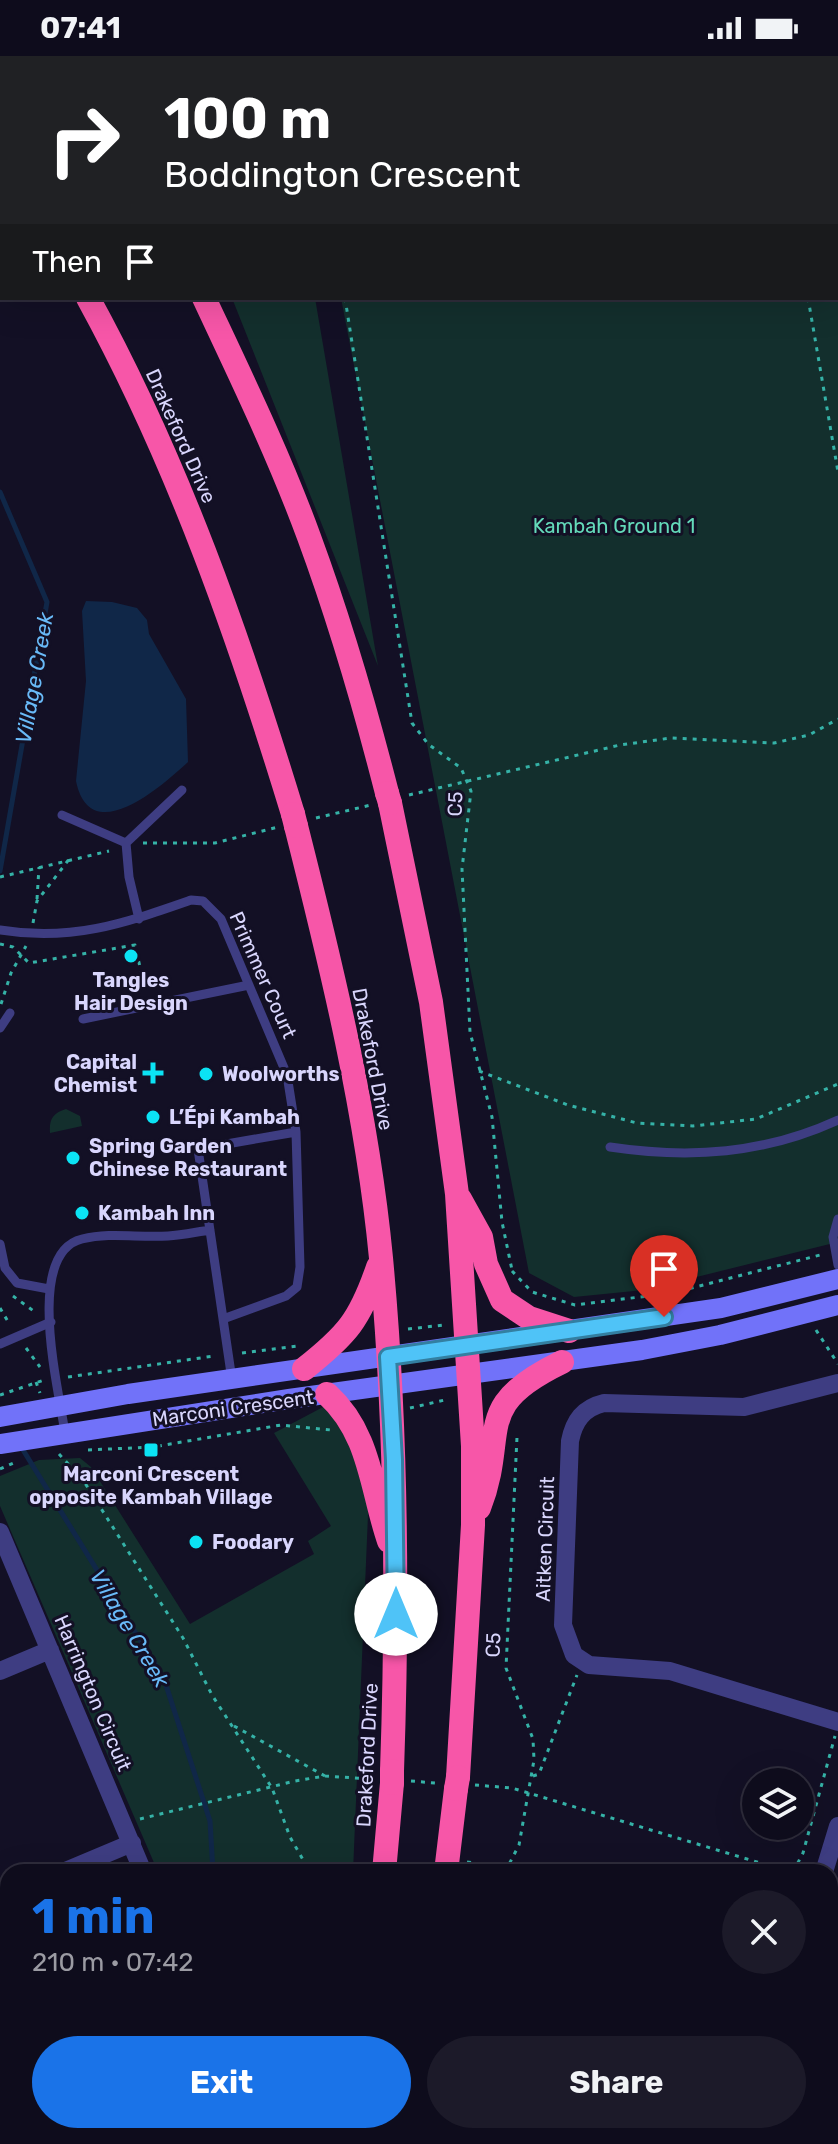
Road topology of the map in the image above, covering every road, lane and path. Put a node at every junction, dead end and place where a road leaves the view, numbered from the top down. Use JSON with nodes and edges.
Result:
{"nodes":[{"id":1,"x":615,"y":56,"type":"edge"},
{"id":2,"x":630,"y":56,"type":"edge"},
{"id":3,"x":89,"y":300,"type":"edge"},
{"id":4,"x":205,"y":300,"type":"edge"},
{"id":5,"x":345,"y":300,"type":"edge"},
{"id":6,"x":808,"y":300,"type":"edge"},
{"id":7,"x":838,"y":472,"type":"edge"},
{"id":8,"x":838,"y":719,"type":"edge"},
{"id":9,"x":469,"y":781,"type":"junction"},
{"id":10,"x":182,"y":790,"type":"dead end"},
{"id":11,"x":392,"y":798,"type":"junction"},
{"id":12,"x":62,"y":815,"type":"dead end"},
{"id":13,"x":296,"y":821,"type":"junction"},
{"id":14,"x":127,"y":845,"type":"junction"},
{"id":15,"x":39,"y":867,"type":"junction"},
{"id":16,"x":0,"y":877,"type":"edge"},
{"id":17,"x":37,"y":901,"type":"dead end"},
{"id":18,"x":139,"y":919,"type":"junction"},
{"id":19,"x":2,"y":931,"type":"edge"},
{"id":20,"x":0,"y":944,"type":"edge"},
{"id":21,"x":249,"y":985,"type":"junction"},
{"id":22,"x":145,"y":989,"type":"dead end"},
{"id":23,"x":10,"y":1013,"type":"dead end"},
{"id":24,"x":83,"y":1019,"type":"dead end"},
{"id":25,"x":0,"y":1028,"type":"edge"},
{"id":26,"x":479,"y":1071,"type":"junction"},
{"id":27,"x":838,"y":1084,"type":"edge"},
{"id":28,"x":838,"y":1120,"type":"edge"},
{"id":29,"x":296,"y":1132,"type":"junction"},
{"id":30,"x":610,"y":1147,"type":"dead end"},
{"id":31,"x":457,"y":1194,"type":"junction"},
{"id":32,"x":838,"y":1219,"type":"edge"},
{"id":33,"x":210,"y":1230,"type":"junction"},
{"id":34,"x":0,"y":1244,"type":"edge"},
{"id":35,"x":834,"y":1251,"type":"junction"},
{"id":36,"x":381,"y":1257,"type":"junction"},
{"id":37,"x":838,"y":1265,"type":"edge"},
{"id":38,"x":512,"y":1271,"type":"junction"},
{"id":39,"x":511,"y":1279,"type":"dead end"},
{"id":40,"x":838,"y":1279,"type":"edge"},
{"id":41,"x":49,"y":1289,"type":"junction"},
{"id":42,"x":838,"y":1305,"type":"edge"},
{"id":43,"x":223,"y":1319,"type":"junction"},
{"id":44,"x":51,"y":1322,"type":"junction"},
{"id":45,"x":816,"y":1329,"type":"dead end"},
{"id":46,"x":386,"y":1331,"type":"junction"},
{"id":47,"x":569,"y":1331,"type":"junction"},
{"id":48,"x":465,"y":1334,"type":"junction"},
{"id":49,"x":0,"y":1344,"type":"edge"},
{"id":50,"x":228,"y":1354,"type":"junction"},
{"id":51,"x":388,"y":1357,"type":"junction"},
{"id":52,"x":302,"y":1358,"type":"junction"},
{"id":53,"x":562,"y":1362,"type":"junction"},
{"id":54,"x":838,"y":1364,"type":"edge"},
{"id":55,"x":58,"y":1379,"type":"junction"},
{"id":56,"x":232,"y":1380,"type":"junction"},
{"id":57,"x":838,"y":1383,"type":"edge"},
{"id":58,"x":468,"y":1386,"type":"junction"},
{"id":59,"x":390,"y":1387,"type":"junction"},
{"id":60,"x":2,"y":1394,"type":"edge"},
{"id":61,"x":327,"y":1394,"type":"junction"},
{"id":62,"x":61,"y":1405,"type":"junction"},
{"id":63,"x":392,"y":1412,"type":"junction"},
{"id":64,"x":7,"y":1415,"type":"edge"},
{"id":65,"x":517,"y":1425,"type":"dead end"},
{"id":66,"x":339,"y":1429,"type":"dead end"},
{"id":67,"x":65,"y":1433,"type":"junction"},
{"id":68,"x":12,"y":1447,"type":"edge"},
{"id":69,"x":0,"y":1469,"type":"edge"},
{"id":70,"x":473,"y":1525,"type":"junction"},
{"id":71,"x":0,"y":1532,"type":"edge"},
{"id":72,"x":396,"y":1562,"type":"junction"},
{"id":73,"x":50,"y":1650,"type":"junction"},
{"id":74,"x":582,"y":1660,"type":"junction"},
{"id":75,"x":0,"y":1671,"type":"edge"},
{"id":76,"x":838,"y":1723,"type":"edge"},
{"id":77,"x":232,"y":1725,"type":"junction"},
{"id":78,"x":325,"y":1776,"type":"dead end"},
{"id":79,"x":532,"y":1777,"type":"junction"},
{"id":80,"x":295,"y":1781,"type":"dead end"},
{"id":81,"x":272,"y":1788,"type":"junction"},
{"id":82,"x":512,"y":1788,"type":"dead end"},
{"id":83,"x":529,"y":1793,"type":"junction"},
{"id":84,"x":124,"y":1823,"type":"junction"},
{"id":85,"x":838,"y":1826,"type":"edge"},
{"id":86,"x":132,"y":1843,"type":"junction"},
{"id":87,"x":82,"y":1864,"type":"edge"},
{"id":88,"x":140,"y":1864,"type":"edge"},
{"id":89,"x":305,"y":1864,"type":"edge"},
{"id":90,"x":385,"y":1864,"type":"edge"},
{"id":91,"x":447,"y":1864,"type":"edge"},
{"id":92,"x":509,"y":1864,"type":"edge"},
{"id":93,"x":765,"y":1864,"type":"edge"},
{"id":94,"x":797,"y":1864,"type":"edge"},
{"id":95,"x":826,"y":1864,"type":"edge"}],
"edges":[{"from":1,"to":2,"type":"path"},
{"from":3,"to":13,"type":"highway","name":"Drakeford Drive"},
{"from":4,"to":11,"type":"highway"},
{"from":5,"to":9,"type":"path","name":"C5"},
{"from":6,"to":7,"type":"path"},
{"from":8,"to":9,"type":"path"},
{"from":9,"to":11,"type":"path"},
{"from":9,"to":26,"type":"path","name":"C5"},
{"from":10,"to":14,"type":"lane"},
{"from":11,"to":13,"type":"path"},
{"from":11,"to":31,"type":"highway"},
{"from":12,"to":14,"type":"lane"},
{"from":13,"to":14,"type":"path"},
{"from":13,"to":36,"type":"highway","name":"Drakeford Drive"},
{"from":14,"to":15,"type":"path"},
{"from":14,"to":18,"type":"lane"},
{"from":15,"to":16,"type":"path"},
{"from":15,"to":17,"type":"path"},
{"from":18,"to":19,"type":"lane","name":"Primmer Court"},
{"from":18,"to":21,"type":"lane","name":"Primmer Court"},
{"from":20,"to":22,"type":"path"},
{"from":21,"to":24,"type":"lane"},
{"from":21,"to":29,"type":"lane","name":"Primmer Court"},
{"from":23,"to":25,"type":"lane"},
{"from":26,"to":27,"type":"path"},
{"from":26,"to":38,"type":"path","name":"C5"},
{"from":28,"to":30,"type":"lane"},
{"from":29,"to":33,"type":"lane"},
{"from":29,"to":43,"type":"lane","name":"Primmer Court"},
{"from":31,"to":47,"type":"highway"},
{"from":31,"to":48,"type":"highway"},
{"from":32,"to":35,"type":"lane"},
{"from":33,"to":41,"type":"lane"},
{"from":33,"to":43,"type":"lane"},
{"from":34,"to":41,"type":"lane"},
{"from":35,"to":37,"type":"lane"},
{"from":35,"to":38,"type":"path"},
{"from":36,"to":46,"type":"highway","name":"Drakeford Drive"},
{"from":36,"to":52,"type":"highway"},
{"from":38,"to":39,"type":"path","name":"C5"},
{"from":40,"to":47,"type":"street","name":"Marconi Crescent"},
{"from":41,"to":44,"type":"lane"},
{"from":42,"to":53,"type":"street","name":"Marconi Crescent"},
{"from":43,"to":50,"type":"lane"},
{"from":44,"to":49,"type":"lane"},
{"from":44,"to":55,"type":"lane"},
{"from":45,"to":54,"type":"path"},
{"from":46,"to":48,"type":"path"},
{"from":46,"to":51,"type":"highway","name":"Drakeford Drive"},
{"from":47,"to":48,"type":"street","name":"Marconi Crescent"},
{"from":48,"to":51,"type":"street","name":"Marconi Crescent"},
{"from":48,"to":58,"type":"highway"},
{"from":50,"to":52,"type":"path"},
{"from":50,"to":55,"type":"path"},
{"from":50,"to":56,"type":"lane"},
{"from":51,"to":52,"type":"street","name":"Marconi Crescent"},
{"from":51,"to":59,"type":"highway","name":"Drakeford Drive"},
{"from":52,"to":56,"type":"street","name":"Marconi Crescent"},
{"from":53,"to":58,"type":"street","name":"Marconi Crescent"},
{"from":53,"to":70,"type":"highway"},
{"from":55,"to":60,"type":"path"},
{"from":55,"to":62,"type":"lane"},
{"from":56,"to":62,"type":"street","name":"Marconi Crescent"},
{"from":57,"to":74,"type":"street","name":"Aitken Circuit"},
{"from":58,"to":59,"type":"street","name":"Marconi Crescent"},
{"from":58,"to":63,"type":"path"},
{"from":58,"to":70,"type":"highway"},
{"from":59,"to":61,"type":"street","name":"Marconi Crescent"},
{"from":59,"to":63,"type":"highway","name":"Drakeford Drive"},
{"from":61,"to":67,"type":"street","name":"Marconi Crescent"},
{"from":61,"to":72,"type":"highway"},
{"from":62,"to":64,"type":"street","name":"Marconi Crescent"},
{"from":62,"to":67,"type":"lane"},
{"from":63,"to":72,"type":"highway","name":"Drakeford Drive"},
{"from":65,"to":79,"type":"path","name":"C5"},
{"from":66,"to":77,"type":"path"},
{"from":67,"to":68,"type":"street","name":"Marconi Crescent"},
{"from":68,"to":69,"type":"path"},
{"from":70,"to":91,"type":"highway"},
{"from":71,"to":73,"type":"street","name":"Harrington Circuit"},
{"from":72,"to":90,"type":"highway","name":"Drakeford Drive"},
{"from":73,"to":75,"type":"street"},
{"from":73,"to":84,"type":"street","name":"Harrington Circuit"},
{"from":74,"to":76,"type":"street"},
{"from":74,"to":79,"type":"path"},
{"from":76,"to":94,"type":"path"},
{"from":77,"to":78,"type":"path"},
{"from":77,"to":81,"type":"path"},
{"from":79,"to":83,"type":"path","name":"C5"},
{"from":80,"to":81,"type":"path"},
{"from":81,"to":84,"type":"path"},
{"from":81,"to":89,"type":"path"},
{"from":82,"to":83,"type":"path"},
{"from":83,"to":92,"type":"path","name":"C5"},
{"from":83,"to":93,"type":"path"},
{"from":84,"to":86,"type":"street","name":"Harrington Circuit"},
{"from":85,"to":95,"type":"street"},
{"from":86,"to":87,"type":"street"},
{"from":86,"to":88,"type":"street","name":"Harrington Circuit"}]}
